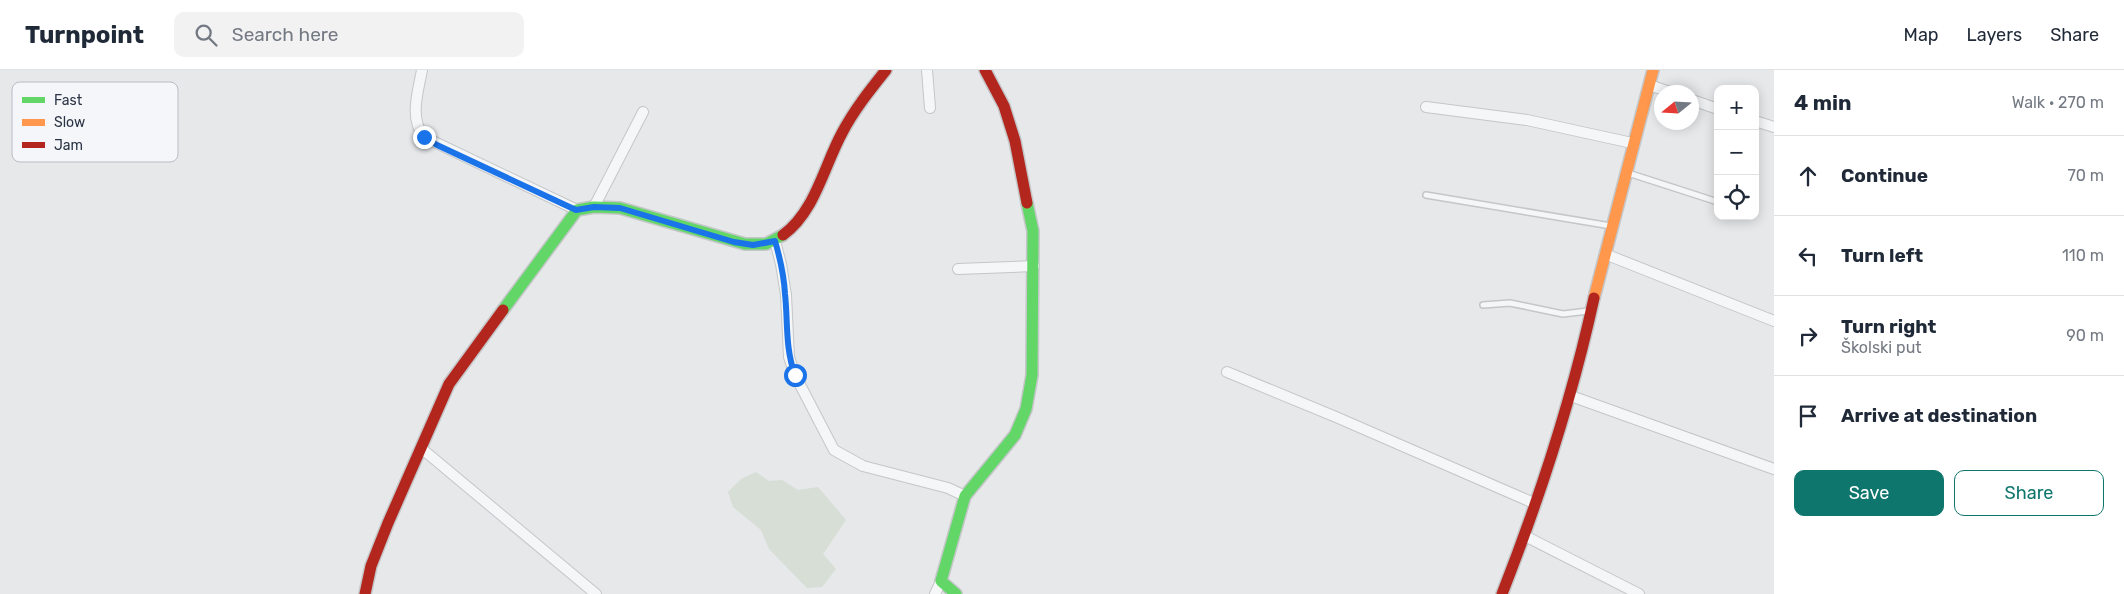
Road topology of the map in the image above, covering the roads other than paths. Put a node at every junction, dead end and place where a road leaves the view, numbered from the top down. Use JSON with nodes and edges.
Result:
{"nodes":[{"id":1,"x":422,"y":70,"type":"edge"},
{"id":2,"x":886,"y":70,"type":"edge"},
{"id":3,"x":927,"y":70,"type":"edge"},
{"id":4,"x":985,"y":70,"type":"edge"},
{"id":5,"x":1653,"y":70,"type":"edge"},
{"id":6,"x":1649,"y":85,"type":"junction"},
{"id":7,"x":1654,"y":87,"type":"edge"},
{"id":8,"x":1699,"y":102,"type":"edge"},
{"id":9,"x":1426,"y":107,"type":"dead end"},
{"id":10,"x":1714,"y":107,"type":"edge"},
{"id":11,"x":930,"y":108,"type":"dead end"},
{"id":12,"x":643,"y":112,"type":"dead end"},
{"id":13,"x":1759,"y":122,"type":"edge"},
{"id":14,"x":1774,"y":127,"type":"edge"},
{"id":15,"x":1632,"y":143,"type":"junction"},
{"id":16,"x":1627,"y":173,"type":"junction"},
{"id":17,"x":1426,"y":195,"type":"dead end"},
{"id":18,"x":1714,"y":201,"type":"edge"},
{"id":19,"x":594,"y":207,"type":"junction"},
{"id":20,"x":576,"y":210,"type":"junction"},
{"id":21,"x":1611,"y":226,"type":"junction"},
{"id":22,"x":775,"y":241,"type":"junction"},
{"id":23,"x":1604,"y":254,"type":"junction"},
{"id":24,"x":1034,"y":266,"type":"junction"},
{"id":25,"x":958,"y":269,"type":"dead end"},
{"id":26,"x":1483,"y":305,"type":"dead end"},
{"id":27,"x":1591,"y":311,"type":"junction"},
{"id":28,"x":1774,"y":321,"type":"edge"},
{"id":29,"x":1227,"y":372,"type":"dead end"},
{"id":30,"x":1571,"y":396,"type":"junction"},
{"id":31,"x":421,"y":448,"type":"junction"},
{"id":32,"x":1774,"y":469,"type":"edge"},
{"id":33,"x":965,"y":496,"type":"junction"},
{"id":34,"x":1536,"y":504,"type":"junction"},
{"id":35,"x":1525,"y":536,"type":"junction"},
{"id":36,"x":941,"y":581,"type":"junction"},
{"id":37,"x":365,"y":589,"type":"edge"},
{"id":38,"x":355,"y":594,"type":"edge"},
{"id":39,"x":596,"y":594,"type":"edge"},
{"id":40,"x":935,"y":594,"type":"edge"},
{"id":41,"x":956,"y":594,"type":"edge"},
{"id":42,"x":1502,"y":594,"type":"edge"},
{"id":43,"x":1639,"y":594,"type":"edge"}],
"edges":[{"from":1,"to":20,"type":"street"},
{"from":2,"to":22,"type":"street"},
{"from":3,"to":11,"type":"street"},
{"from":4,"to":24,"type":"street"},
{"from":5,"to":6,"type":"street"},
{"from":6,"to":7,"type":"street"},
{"from":6,"to":15,"type":"street"},
{"from":8,"to":10,"type":"street"},
{"from":9,"to":15,"type":"street"},
{"from":12,"to":19,"type":"street"},
{"from":13,"to":14,"type":"street"},
{"from":15,"to":16,"type":"street"},
{"from":16,"to":18,"type":"lane"},
{"from":16,"to":21,"type":"street"},
{"from":17,"to":21,"type":"lane"},
{"from":19,"to":20,"type":"street"},
{"from":19,"to":22,"type":"street"},
{"from":20,"to":31,"type":"street"},
{"from":21,"to":23,"type":"street"},
{"from":22,"to":33,"type":"street"},
{"from":23,"to":27,"type":"street"},
{"from":23,"to":28,"type":"street"},
{"from":24,"to":25,"type":"street"},
{"from":24,"to":33,"type":"street"},
{"from":26,"to":27,"type":"lane"},
{"from":27,"to":30,"type":"street"},
{"from":29,"to":34,"type":"street"},
{"from":30,"to":32,"type":"street"},
{"from":30,"to":34,"type":"street"},
{"from":31,"to":37,"type":"street"},
{"from":31,"to":39,"type":"street"},
{"from":33,"to":36,"type":"street"},
{"from":34,"to":35,"type":"street"},
{"from":35,"to":42,"type":"street"},
{"from":35,"to":43,"type":"street"},
{"from":36,"to":40,"type":"street"},
{"from":36,"to":41,"type":"street"},
{"from":37,"to":38,"type":"street"}]}
